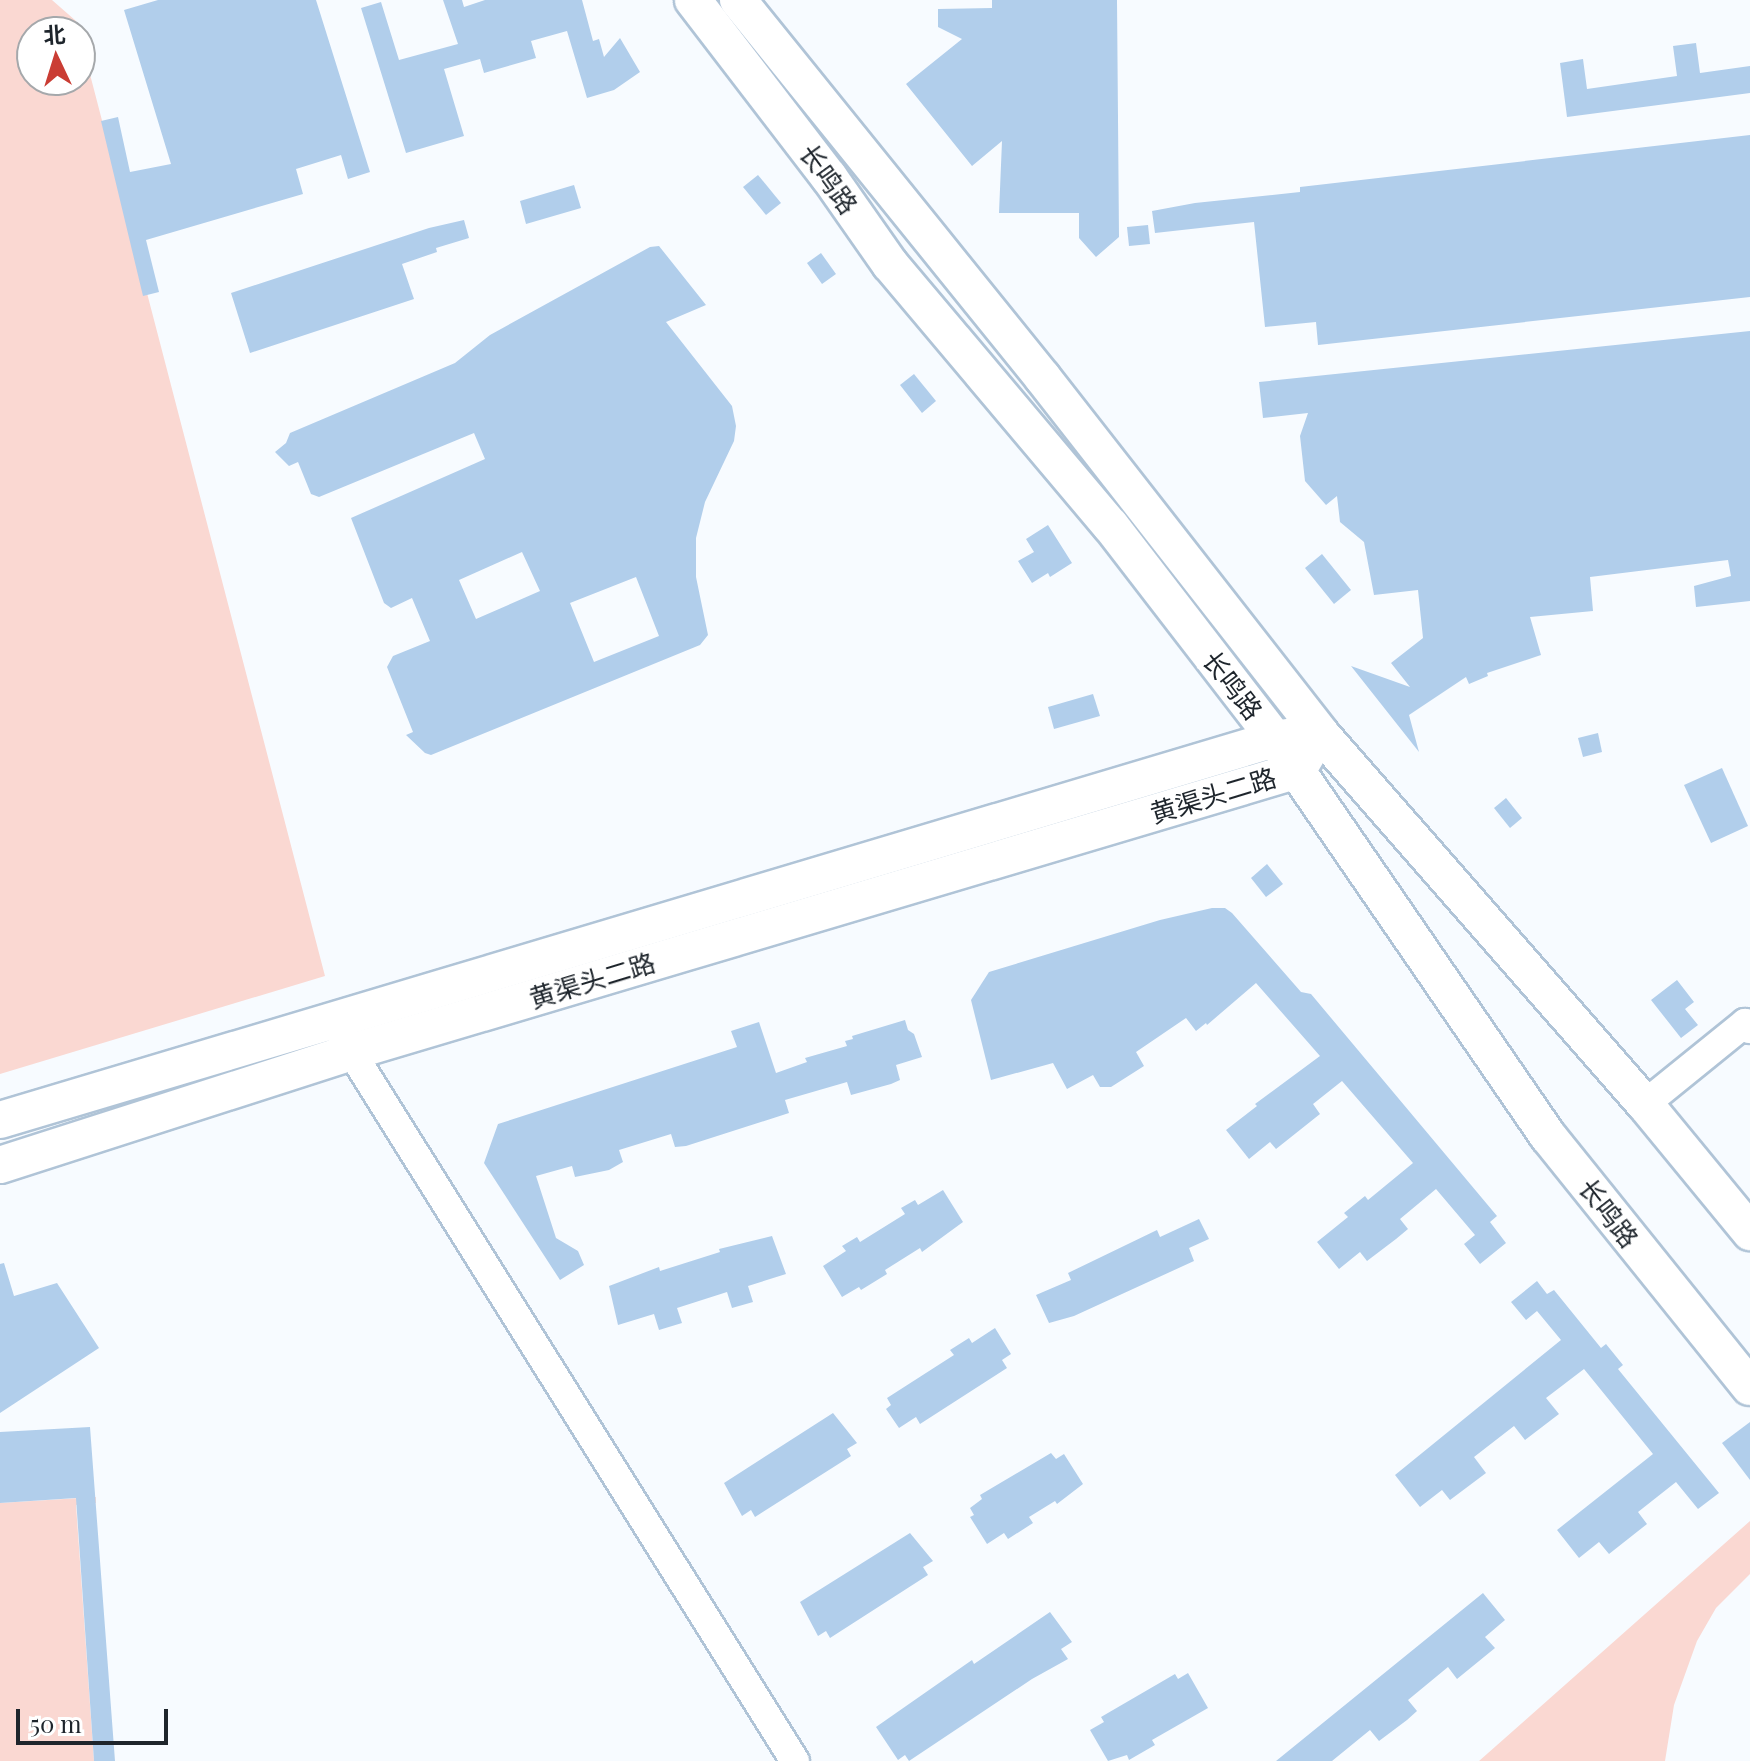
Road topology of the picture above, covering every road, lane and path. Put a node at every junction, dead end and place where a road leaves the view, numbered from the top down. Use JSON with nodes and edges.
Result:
{"nodes":[{"id":1,"x":693,"y":0,"type":"edge"},
{"id":2,"x":738,"y":0,"type":"edge"},
{"id":3,"x":1320,"y":733,"type":"junction"},
{"id":4,"x":1275,"y":739,"type":"junction"},
{"id":5,"x":1298,"y":770,"type":"junction"},
{"id":6,"x":331,"y":1020,"type":"junction"},
{"id":7,"x":1750,"y":1029,"type":"edge"},
{"id":8,"x":351,"y":1052,"type":"junction"},
{"id":9,"x":1645,"y":1104,"type":"junction"},
{"id":10,"x":0,"y":1120,"type":"edge"},
{"id":11,"x":0,"y":1165,"type":"edge"},
{"id":12,"x":1750,"y":1232,"type":"edge"},
{"id":13,"x":1750,"y":1387,"type":"edge"},
{"id":14,"x":795,"y":1761,"type":"edge"}],
"edges":[{"from":1,"to":4,"type":"main road","name":"长鸣路"},
{"from":2,"to":3,"type":"main road","name":"长鸣路"},
{"from":3,"to":4,"type":"main road","name":"黄渠头二路"},
{"from":3,"to":5,"type":"main road","name":"黄渠头二路"},
{"from":3,"to":9,"type":"main road","name":"长鸣路"},
{"from":4,"to":5,"type":"main road","name":"长鸣路"},
{"from":4,"to":6,"type":"main road","name":"黄渠头二路"},
{"from":5,"to":8,"type":"main road","name":"黄渠头二路"},
{"from":5,"to":13,"type":"main road","name":"长鸣路"},
{"from":6,"to":8,"type":"street"},
{"from":6,"to":10,"type":"main road","name":"黄渠头二路"},
{"from":7,"to":9,"type":"street"},
{"from":8,"to":11,"type":"main road","name":"黄渠头二路"},
{"from":8,"to":14,"type":"street"},
{"from":9,"to":12,"type":"main road","name":"长鸣路"}]}
